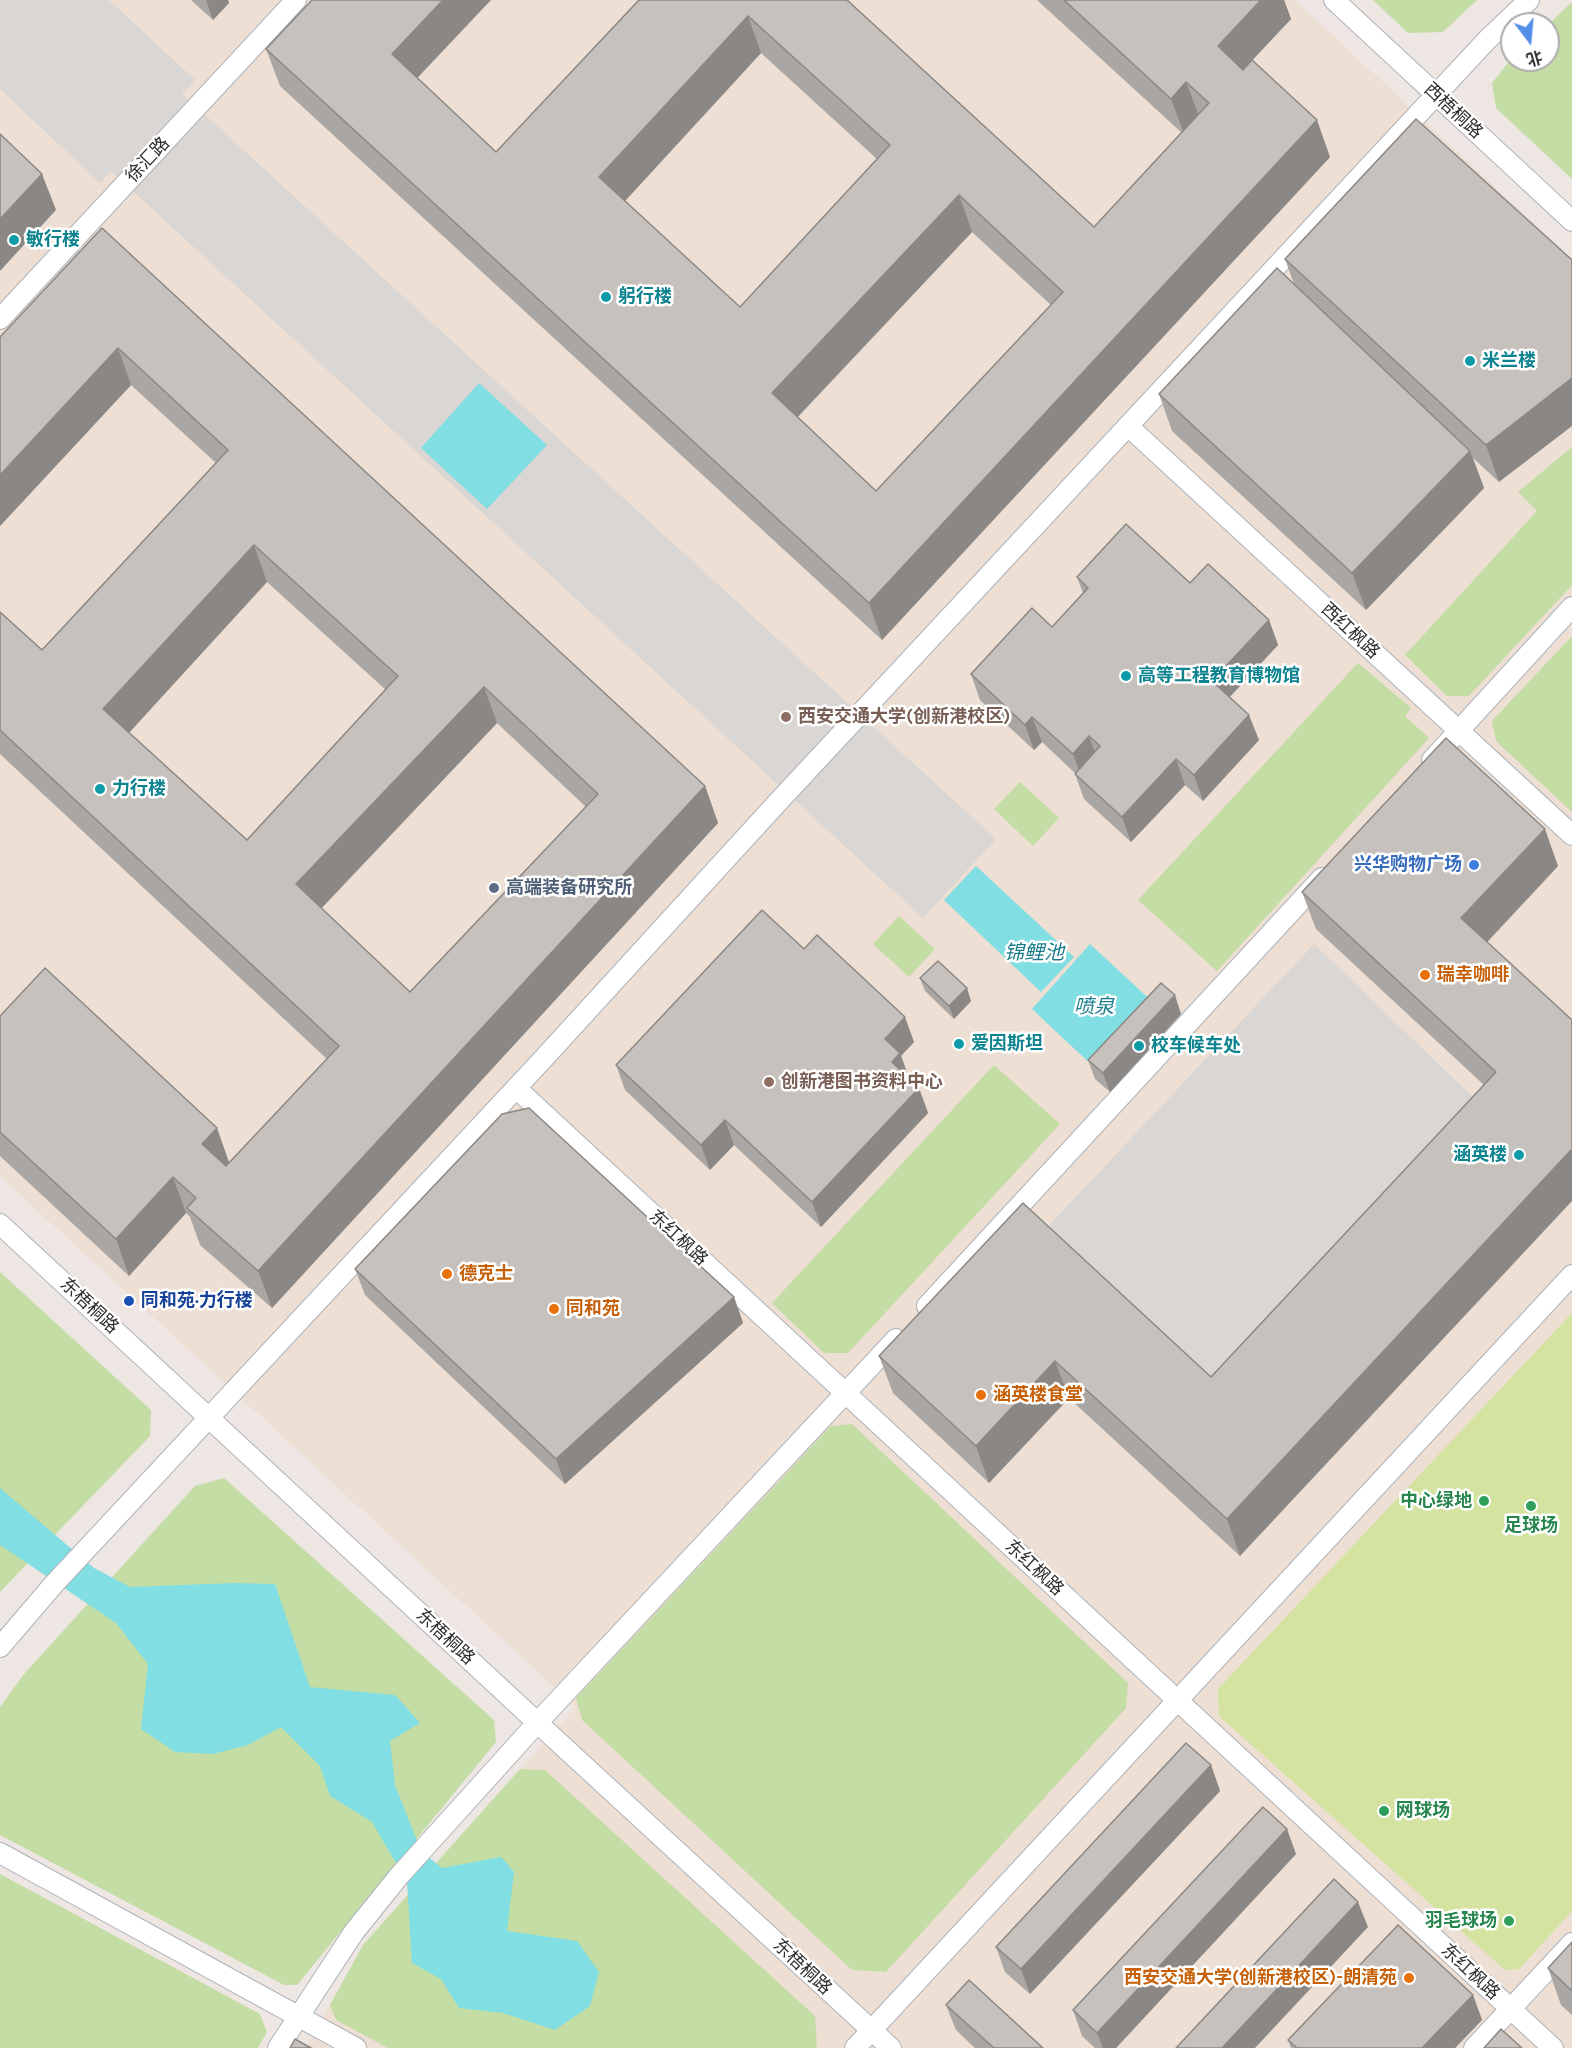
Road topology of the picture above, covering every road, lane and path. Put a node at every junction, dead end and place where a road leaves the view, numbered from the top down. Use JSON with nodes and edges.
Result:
{"nodes":[{"id":1,"x":296,"y":0,"type":"edge"},
{"id":2,"x":1334,"y":0,"type":"edge"},
{"id":3,"x":1529,"y":0,"type":"edge"},
{"id":4,"x":1437,"y":96,"type":"junction"},
{"id":5,"x":1572,"y":221,"type":"edge"},
{"id":6,"x":0,"y":319,"type":"edge"},
{"id":7,"x":1128,"y":426,"type":"junction"},
{"id":8,"x":1572,"y":607,"type":"edge"},
{"id":9,"x":1459,"y":730,"type":"junction"},
{"id":10,"x":1421,"y":771,"type":"edge"},
{"id":11,"x":1572,"y":835,"type":"edge"},
{"id":12,"x":1333,"y":866,"type":"edge"},
{"id":13,"x":516,"y":1088,"type":"junction"},
{"id":14,"x":0,"y":1224,"type":"edge"},
{"id":15,"x":1572,"y":1275,"type":"edge"},
{"id":16,"x":845,"y":1394,"type":"junction"},
{"id":17,"x":210,"y":1418,"type":"junction"},
{"id":18,"x":0,"y":1647,"type":"edge"},
{"id":19,"x":1178,"y":1701,"type":"junction"},
{"id":20,"x":537,"y":1723,"type":"junction"},
{"id":21,"x":0,"y":1853,"type":"edge"},
{"id":22,"x":1572,"y":1943,"type":"edge"},
{"id":23,"x":1511,"y":2009,"type":"junction"},
{"id":24,"x":299,"y":2016,"type":"junction"},
{"id":25,"x":872,"y":2030,"type":"junction"},
{"id":26,"x":278,"y":2048,"type":"edge"},
{"id":27,"x":356,"y":2048,"type":"edge"},
{"id":28,"x":855,"y":2048,"type":"edge"},
{"id":29,"x":891,"y":2048,"type":"edge"},
{"id":30,"x":1474,"y":2048,"type":"edge"},
{"id":31,"x":1553,"y":2048,"type":"edge"}],
"edges":[{"from":1,"to":6,"type":"street","name":"徐汇路"},
{"from":2,"to":4,"type":"street","name":"西梧桐路"},
{"from":3,"to":4,"type":"street"},
{"from":4,"to":5,"type":"street","name":"西梧桐路"},
{"from":4,"to":7,"type":"street"},
{"from":7,"to":9,"type":"street","name":"西红枫路"},
{"from":7,"to":13,"type":"street"},
{"from":8,"to":9,"type":"street"},
{"from":9,"to":10,"type":"street"},
{"from":9,"to":11,"type":"street","name":"西红枫路"},
{"from":12,"to":16,"type":"street"},
{"from":13,"to":16,"type":"street","name":"东红枫路"},
{"from":13,"to":17,"type":"street"},
{"from":14,"to":17,"type":"street","name":"东梧桐路"},
{"from":15,"to":19,"type":"street"},
{"from":16,"to":19,"type":"street","name":"东红枫路"},
{"from":16,"to":20,"type":"street"},
{"from":17,"to":18,"type":"street"},
{"from":17,"to":20,"type":"street","name":"东梧桐路"},
{"from":19,"to":23,"type":"street","name":"东红枫路"},
{"from":19,"to":25,"type":"street"},
{"from":20,"to":24,"type":"street"},
{"from":20,"to":25,"type":"street","name":"东梧桐路"},
{"from":21,"to":24,"type":"street"},
{"from":22,"to":23,"type":"street"},
{"from":23,"to":30,"type":"street"},
{"from":23,"to":31,"type":"street","name":"东红枫路"},
{"from":24,"to":26,"type":"street"},
{"from":24,"to":27,"type":"street"},
{"from":25,"to":28,"type":"street"},
{"from":25,"to":29,"type":"street","name":"东梧桐路"}]}
